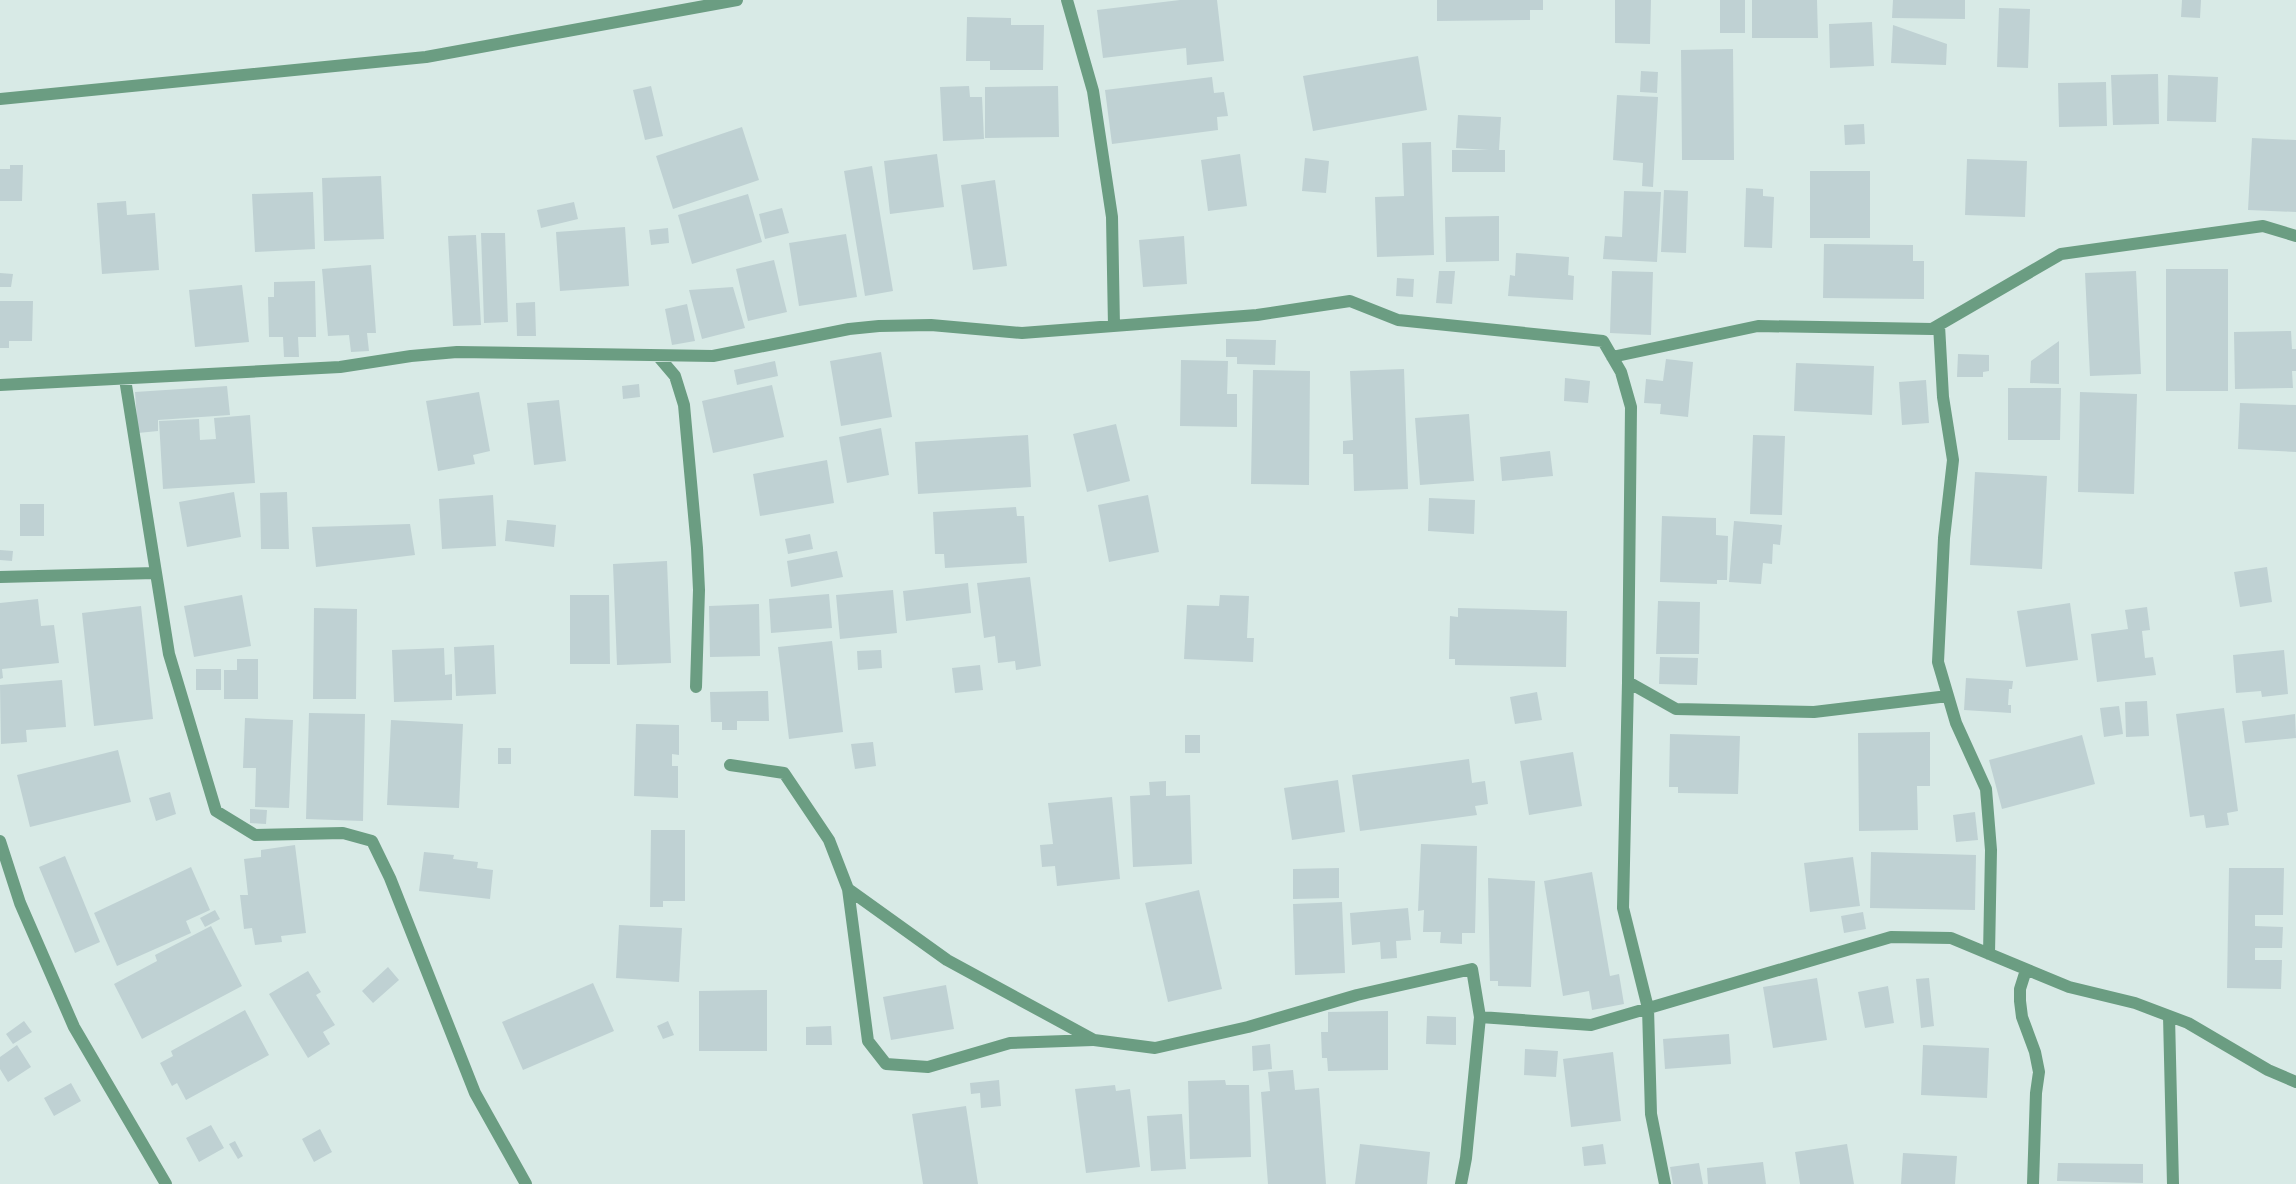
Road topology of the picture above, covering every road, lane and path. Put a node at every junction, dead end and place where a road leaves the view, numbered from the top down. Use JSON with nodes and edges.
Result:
{"nodes":[{"id":1,"x":737,"y":0,"type":"edge"},
{"id":2,"x":1066,"y":0,"type":"edge"},
{"id":3,"x":0,"y":99,"type":"edge"},
{"id":4,"x":2296,"y":236,"type":"edge"},
{"id":5,"x":1939,"y":325,"type":"junction"},
{"id":6,"x":1114,"y":326,"type":"junction"},
{"id":7,"x":658,"y":356,"type":"junction"},
{"id":8,"x":1612,"y":357,"type":"junction"},
{"id":9,"x":125,"y":380,"type":"junction"},
{"id":10,"x":0,"y":385,"type":"edge"},
{"id":11,"x":155,"y":573,"type":"junction"},
{"id":12,"x":0,"y":576,"type":"edge"},
{"id":13,"x":1628,"y":682,"type":"junction"},
{"id":14,"x":696,"y":687,"type":"dead end"},
{"id":15,"x":1948,"y":696,"type":"junction"},
{"id":16,"x":730,"y":765,"type":"dead end"},
{"id":17,"x":0,"y":841,"type":"edge"},
{"id":18,"x":848,"y":890,"type":"junction"},
{"id":19,"x":1989,"y":954,"type":"junction"},
{"id":20,"x":2026,"y":970,"type":"junction"},
{"id":21,"x":1648,"y":1008,"type":"junction"},
{"id":22,"x":2169,"y":1016,"type":"junction"},
{"id":23,"x":1480,"y":1017,"type":"junction"},
{"id":24,"x":1094,"y":1040,"type":"junction"},
{"id":25,"x":2296,"y":1082,"type":"edge"},
{"id":26,"x":166,"y":1184,"type":"edge"},
{"id":27,"x":526,"y":1184,"type":"edge"},
{"id":28,"x":1461,"y":1184,"type":"edge"},
{"id":29,"x":1665,"y":1184,"type":"edge"},
{"id":30,"x":2033,"y":1184,"type":"edge"},
{"id":31,"x":2173,"y":1184,"type":"edge"}],
"edges":[{"from":1,"to":3,"type":"street"},
{"from":2,"to":6,"type":"street"},
{"from":4,"to":5,"type":"street"},
{"from":5,"to":8,"type":"street"},
{"from":5,"to":15,"type":"street"},
{"from":6,"to":7,"type":"street"},
{"from":6,"to":8,"type":"street"},
{"from":7,"to":9,"type":"street"},
{"from":7,"to":14,"type":"street"},
{"from":8,"to":13,"type":"street"},
{"from":9,"to":10,"type":"street"},
{"from":9,"to":11,"type":"street"},
{"from":11,"to":12,"type":"street"},
{"from":11,"to":27,"type":"street"},
{"from":13,"to":15,"type":"street"},
{"from":13,"to":21,"type":"street"},
{"from":15,"to":19,"type":"street"},
{"from":16,"to":18,"type":"street"},
{"from":17,"to":26,"type":"street"},
{"from":18,"to":24,"type":"street"},
{"from":18,"to":24,"type":"street"},
{"from":19,"to":20,"type":"street"},
{"from":19,"to":21,"type":"street"},
{"from":20,"to":22,"type":"street"},
{"from":20,"to":30,"type":"street"},
{"from":21,"to":23,"type":"street"},
{"from":21,"to":29,"type":"street"},
{"from":22,"to":25,"type":"street"},
{"from":22,"to":31,"type":"street"},
{"from":23,"to":24,"type":"street"},
{"from":23,"to":28,"type":"street"}]}
